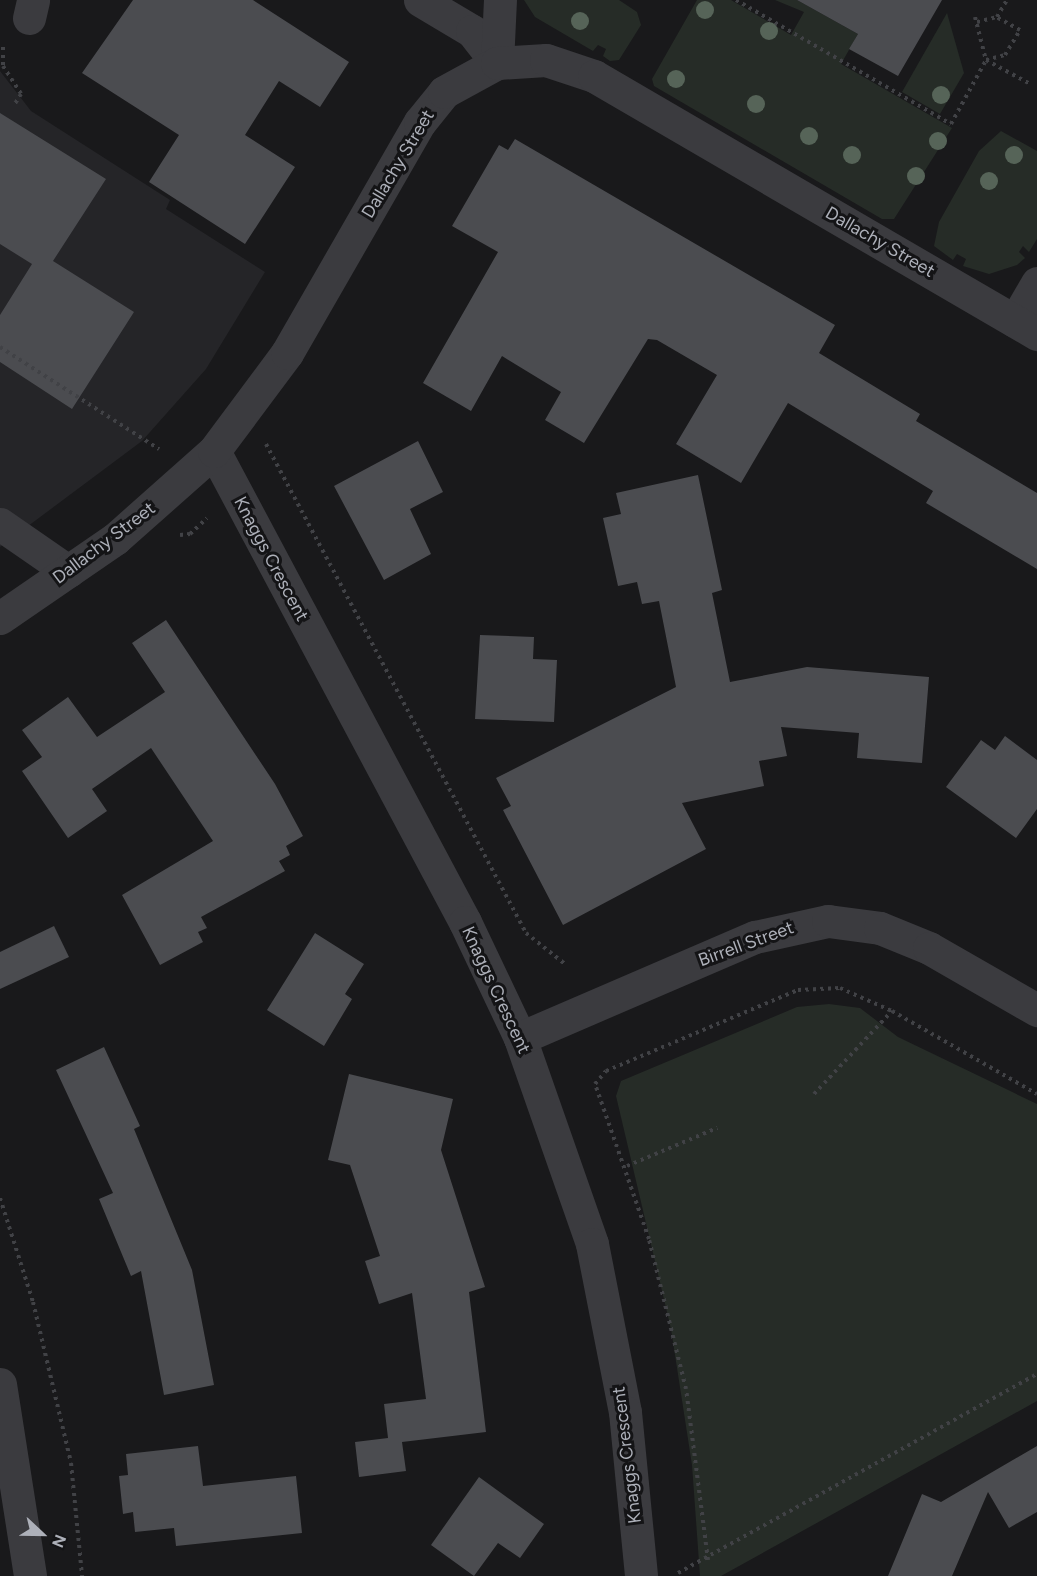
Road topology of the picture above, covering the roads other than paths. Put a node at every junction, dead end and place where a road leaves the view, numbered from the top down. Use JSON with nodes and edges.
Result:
{"nodes":[{"id":1,"x":420,"y":0,"type":"edge"},
{"id":2,"x":500,"y":0,"type":"edge"},
{"id":3,"x":497,"y":63,"type":"junction"},
{"id":4,"x":1037,"y":283,"type":"edge"},
{"id":5,"x":1026,"y":327,"type":"edge"},
{"id":6,"x":214,"y":451,"type":"junction"},
{"id":7,"x":0,"y":524,"type":"edge"},
{"id":8,"x":68,"y":571,"type":"junction"},
{"id":9,"x":0,"y":618,"type":"edge"},
{"id":10,"x":1037,"y":1010,"type":"edge"},
{"id":11,"x":520,"y":1038,"type":"junction"},
{"id":12,"x":0,"y":1384,"type":"edge"},
{"id":13,"x":30,"y":1576,"type":"edge"},
{"id":14,"x":641,"y":1576,"type":"edge"}],
"edges":[{"from":1,"to":3,"type":"street"},
{"from":2,"to":3,"type":"street"},
{"from":3,"to":5,"type":"street","name":"Dallachy Street"},
{"from":3,"to":6,"type":"street","name":"Dallachy Street"},
{"from":4,"to":5,"type":"street"},
{"from":6,"to":8,"type":"street","name":"Dallachy Street"},
{"from":6,"to":11,"type":"street","name":"Knaggs Crescent"},
{"from":7,"to":8,"type":"street"},
{"from":8,"to":9,"type":"street","name":"Dallachy Street"},
{"from":10,"to":11,"type":"street","name":"Birrell Street"},
{"from":11,"to":14,"type":"street","name":"Knaggs Crescent"},
{"from":12,"to":13,"type":"street"}]}
